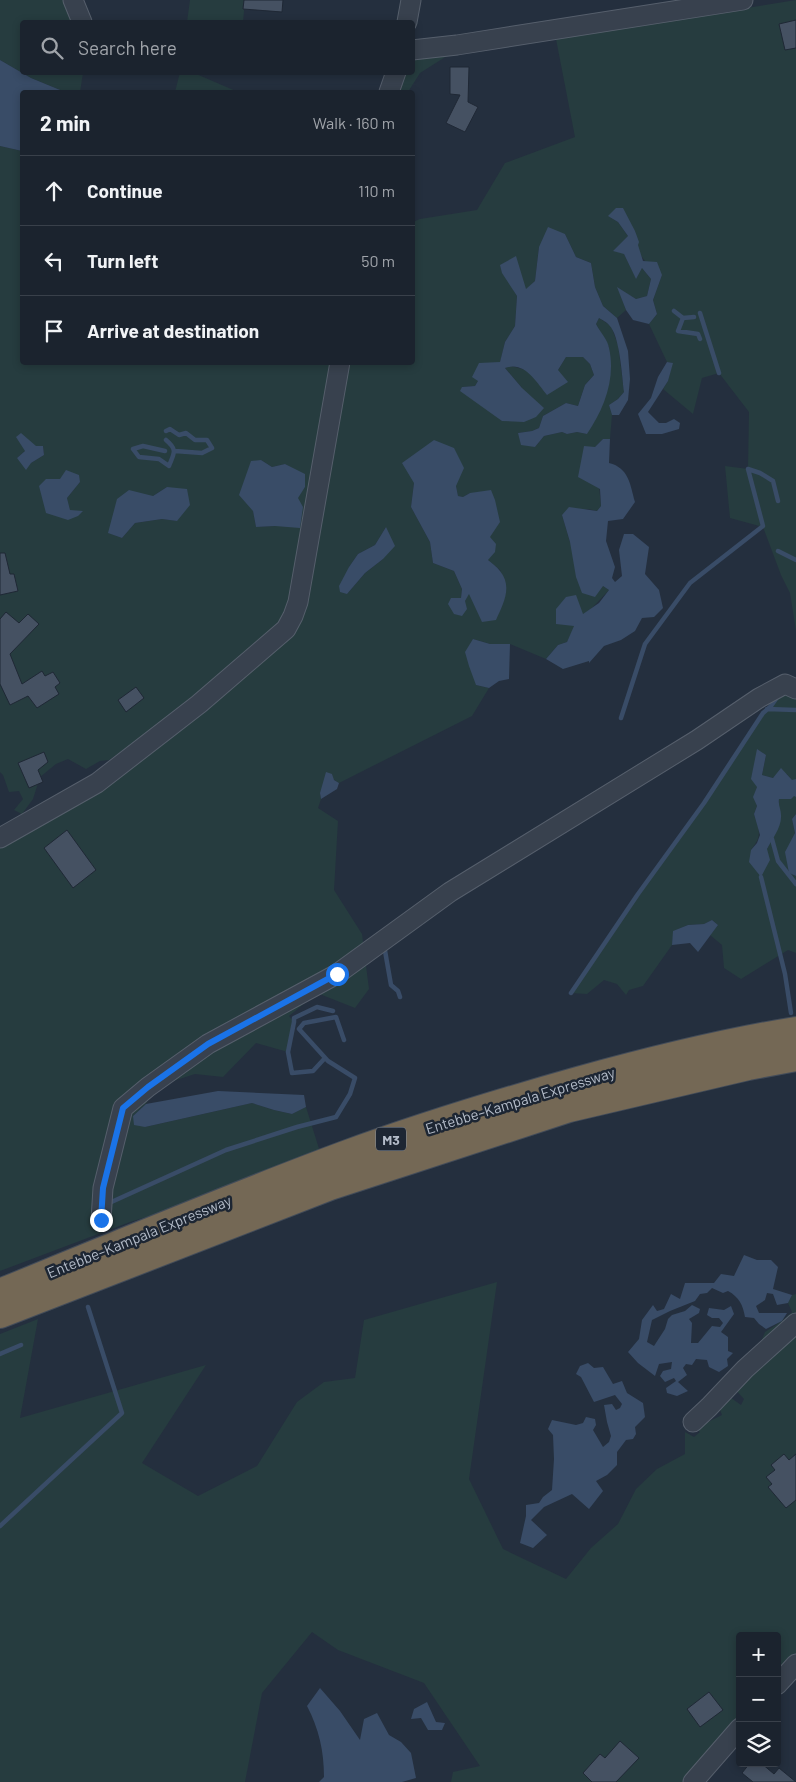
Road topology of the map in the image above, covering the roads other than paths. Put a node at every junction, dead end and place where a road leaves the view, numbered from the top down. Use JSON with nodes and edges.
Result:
{"nodes":[{"id":1,"x":74,"y":0,"type":"edge"},
{"id":2,"x":411,"y":0,"type":"edge"},
{"id":3,"x":743,"y":0,"type":"edge"},
{"id":4,"x":81,"y":20,"type":"edge"},
{"id":5,"x":407,"y":20,"type":"edge"},
{"id":6,"x":415,"y":50,"type":"edge"},
{"id":7,"x":395,"y":75,"type":"edge"},
{"id":8,"x":390,"y":90,"type":"edge"},
{"id":9,"x":339,"y":365,"type":"edge"},
{"id":10,"x":796,"y":689,"type":"edge"},
{"id":11,"x":0,"y":838,"type":"edge"},
{"id":12,"x":796,"y":1031,"type":"edge"},
{"id":13,"x":796,"y":1056,"type":"edge"},
{"id":14,"x":101,"y":1220,"type":"dead end"},
{"id":15,"x":0,"y":1293,"type":"edge"},
{"id":16,"x":0,"y":1314,"type":"edge"},
{"id":17,"x":796,"y":1323,"type":"edge"},
{"id":18,"x":693,"y":1422,"type":"dead end"},
{"id":19,"x":796,"y":1664,"type":"edge"},
{"id":20,"x":781,"y":1681,"type":"edge"},
{"id":21,"x":736,"y":1733,"type":"edge"},
{"id":22,"x":693,"y":1782,"type":"edge"}],
"edges":[{"from":1,"to":4,"type":"street"},
{"from":2,"to":5,"type":"street"},
{"from":3,"to":6,"type":"street"},
{"from":7,"to":8,"type":"street"},
{"from":9,"to":11,"type":"street"},
{"from":10,"to":14,"type":"street"},
{"from":12,"to":15,"type":"highway","name":"Entebbe–Kampala Expressway","number":"M3"},
{"from":13,"to":16,"type":"highway","name":"Entebbe–Kampala Expressway","number":"M3"},
{"from":17,"to":18,"type":"street"},
{"from":19,"to":20,"type":"street"},
{"from":21,"to":22,"type":"street"}]}
